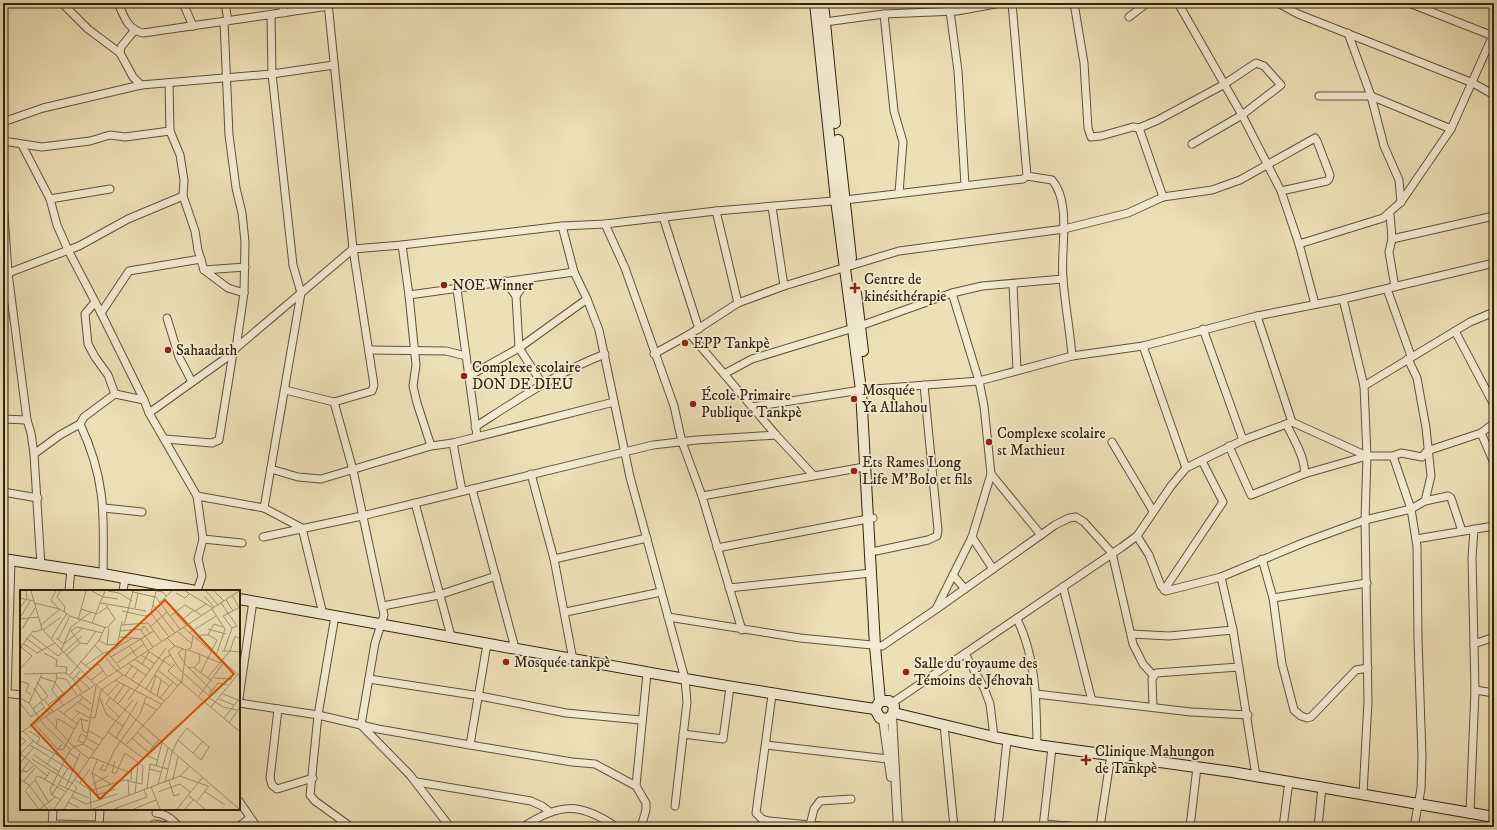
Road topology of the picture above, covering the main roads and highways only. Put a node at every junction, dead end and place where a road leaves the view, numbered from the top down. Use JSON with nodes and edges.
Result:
{"nodes":[{"id":1,"x":815,"y":3,"type":"edge"},
{"id":2,"x":823,"y":3,"type":"edge"},
{"id":3,"x":821,"y":21,"type":"junction"},
{"id":4,"x":864,"y":390,"type":"junction"},
{"id":5,"x":870,"y":518,"type":"junction"},
{"id":6,"x":7,"y":560,"type":"edge"},
{"id":7,"x":180,"y":589,"type":"edge"},
{"id":8,"x":240,"y":599,"type":"edge"},
{"id":9,"x":878,"y":646,"type":"junction"},
{"id":10,"x":886,"y":709,"type":"junction"},
{"id":11,"x":1494,"y":817,"type":"edge"}],
"edges":[{"from":1,"to":3,"type":"main road"},
{"from":2,"to":3,"type":"main road"},
{"from":3,"to":4,"type":"main road"},
{"from":4,"to":5,"type":"main road"},
{"from":4,"to":5,"type":"main road"},
{"from":5,"to":9,"type":"main road"},
{"from":5,"to":9,"type":"main road"},
{"from":6,"to":7,"type":"main road"},
{"from":8,"to":10,"type":"main road"},
{"from":9,"to":10,"type":"main road"},
{"from":10,"to":11,"type":"main road"}]}
